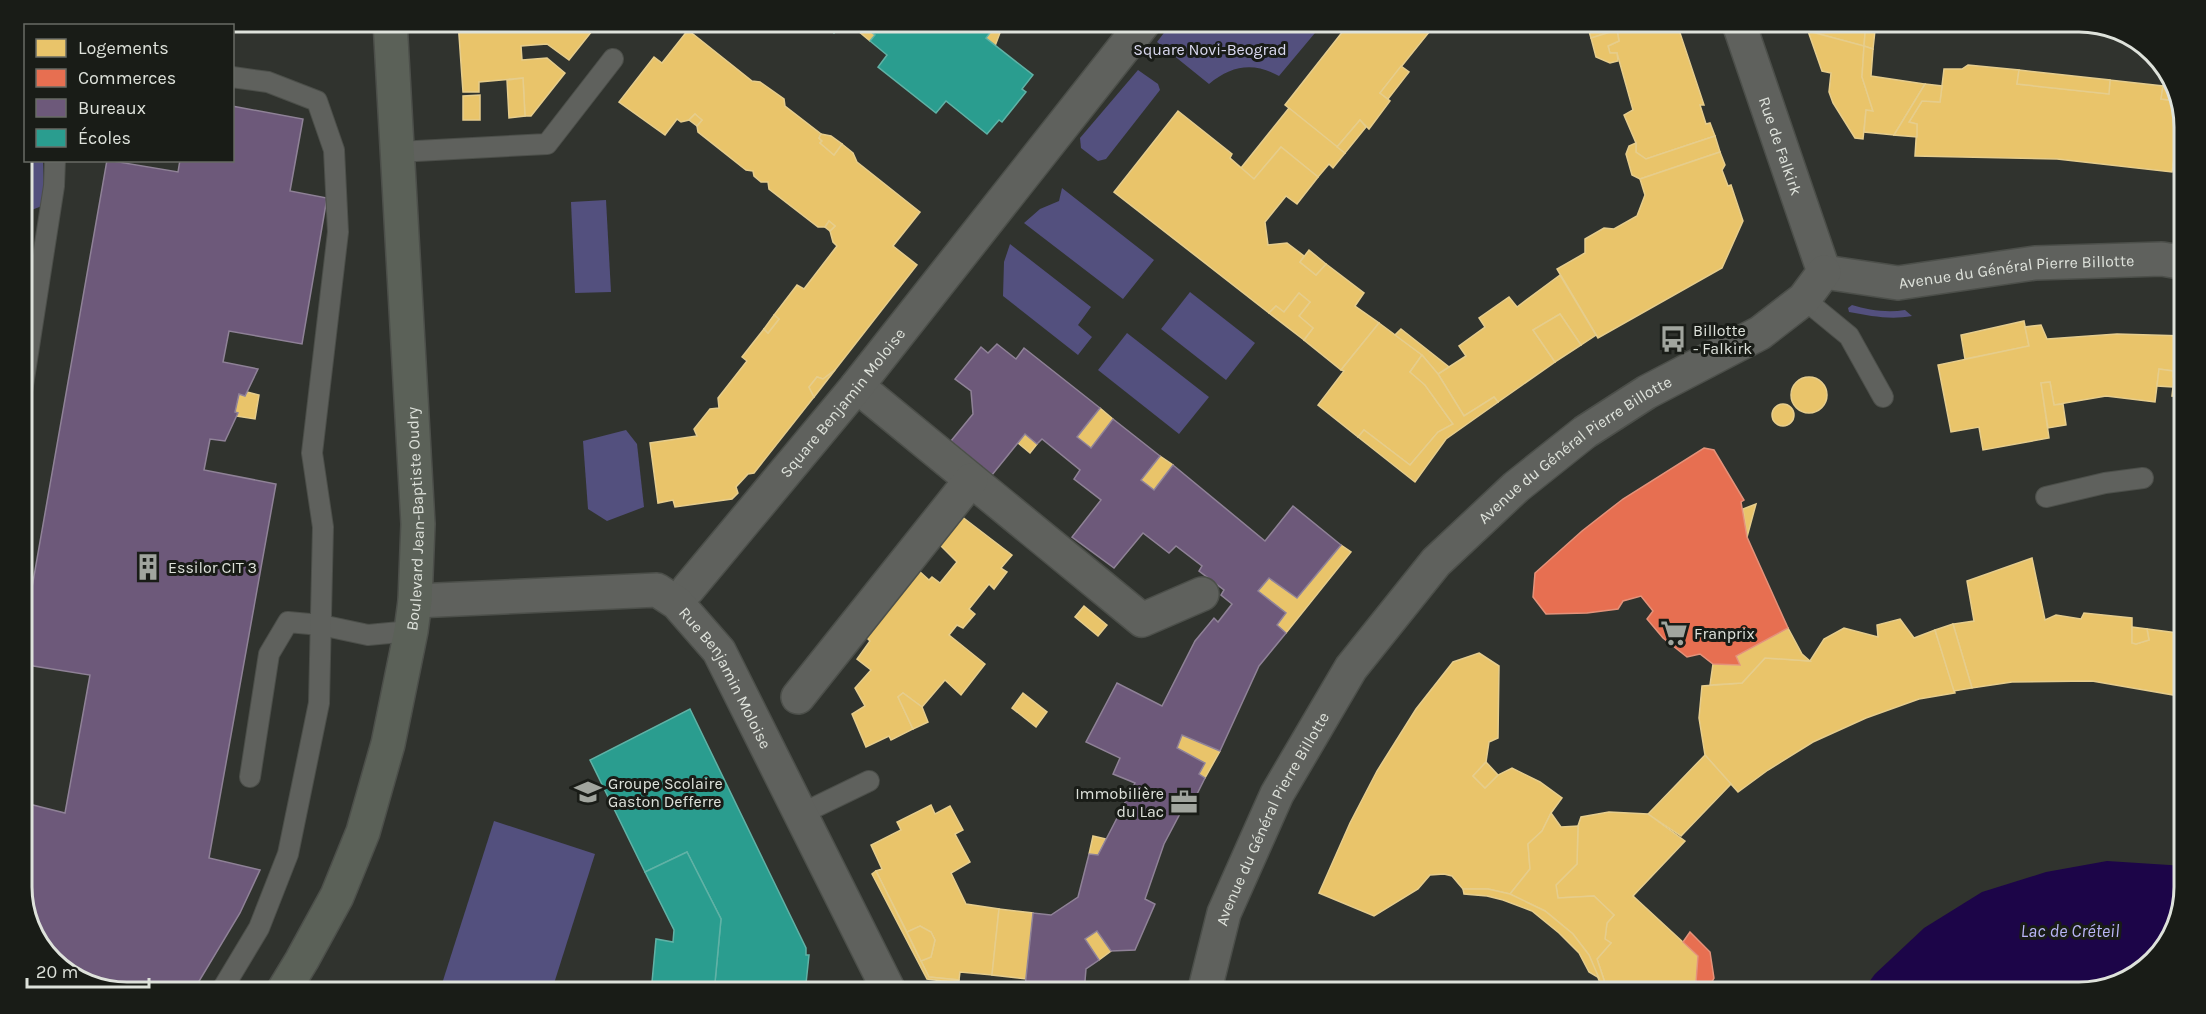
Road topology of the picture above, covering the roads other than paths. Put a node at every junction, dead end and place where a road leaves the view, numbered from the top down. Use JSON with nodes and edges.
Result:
{"nodes":[{"id":1,"x":391,"y":32,"type":"edge"},
{"id":2,"x":1136,"y":32,"type":"edge"},
{"id":3,"x":1742,"y":32,"type":"edge"},
{"id":4,"x":613,"y":59,"type":"dead end"},
{"id":5,"x":234,"y":77,"type":"edge"},
{"id":6,"x":398,"y":152,"type":"junction"},
{"id":7,"x":55,"y":162,"type":"edge"},
{"id":8,"x":2174,"y":261,"type":"edge"},
{"id":9,"x":1824,"y":272,"type":"junction"},
{"id":10,"x":1804,"y":299,"type":"junction"},
{"id":11,"x":32,"y":327,"type":"edge"},
{"id":12,"x":857,"y":386,"type":"junction"},
{"id":13,"x":1883,"y":398,"type":"dead end"},
{"id":14,"x":2143,"y":478,"type":"dead end"},
{"id":15,"x":971,"y":480,"type":"junction"},
{"id":16,"x":2046,"y":498,"type":"dead end"},
{"id":17,"x":688,"y":589,"type":"dead end"},
{"id":18,"x":1202,"y":594,"type":"dead end"},
{"id":19,"x":413,"y":616,"type":"junction"},
{"id":20,"x":321,"y":625,"type":"junction"},
{"id":21,"x":798,"y":697,"type":"dead end"},
{"id":22,"x":250,"y":777,"type":"dead end"},
{"id":23,"x":869,"y":781,"type":"dead end"},
{"id":24,"x":801,"y":814,"type":"junction"},
{"id":25,"x":227,"y":982,"type":"edge"},
{"id":26,"x":289,"y":982,"type":"edge"},
{"id":27,"x":885,"y":982,"type":"edge"},
{"id":28,"x":1207,"y":982,"type":"edge"}],
"edges":[{"from":1,"to":6,"type":"street","name":"Boulevard Jean-Baptiste Oudry"},
{"from":2,"to":12,"type":"street","name":"Square Benjamin Moloise"},
{"from":3,"to":9,"type":"street","name":"Rue de Falkirk"},
{"from":4,"to":6,"type":"lane"},
{"from":5,"to":20,"type":"lane"},
{"from":6,"to":19,"type":"street","name":"Boulevard Jean-Baptiste Oudry"},
{"from":7,"to":11,"type":"lane"},
{"from":8,"to":9,"type":"street","name":"Avenue du Général Pierre Billotte"},
{"from":9,"to":10,"type":"street","name":"Avenue du Général Pierre Billotte"},
{"from":10,"to":13,"type":"lane"},
{"from":10,"to":28,"type":"street","name":"Avenue du Général Pierre Billotte"},
{"from":12,"to":15,"type":"street"},
{"from":12,"to":17,"type":"street","name":"Square Benjamin Moloise"},
{"from":14,"to":16,"type":"lane"},
{"from":15,"to":18,"type":"street"},
{"from":15,"to":21,"type":"street"},
{"from":19,"to":20,"type":"lane"},
{"from":19,"to":24,"type":"street","name":"Rue Benjamin Moloise"},
{"from":19,"to":26,"type":"street","name":"Boulevard Jean-Baptiste Oudry"},
{"from":20,"to":22,"type":"lane"},
{"from":20,"to":25,"type":"lane"},
{"from":23,"to":24,"type":"lane"},
{"from":24,"to":27,"type":"street","name":"Rue Benjamin Moloise"}]}
